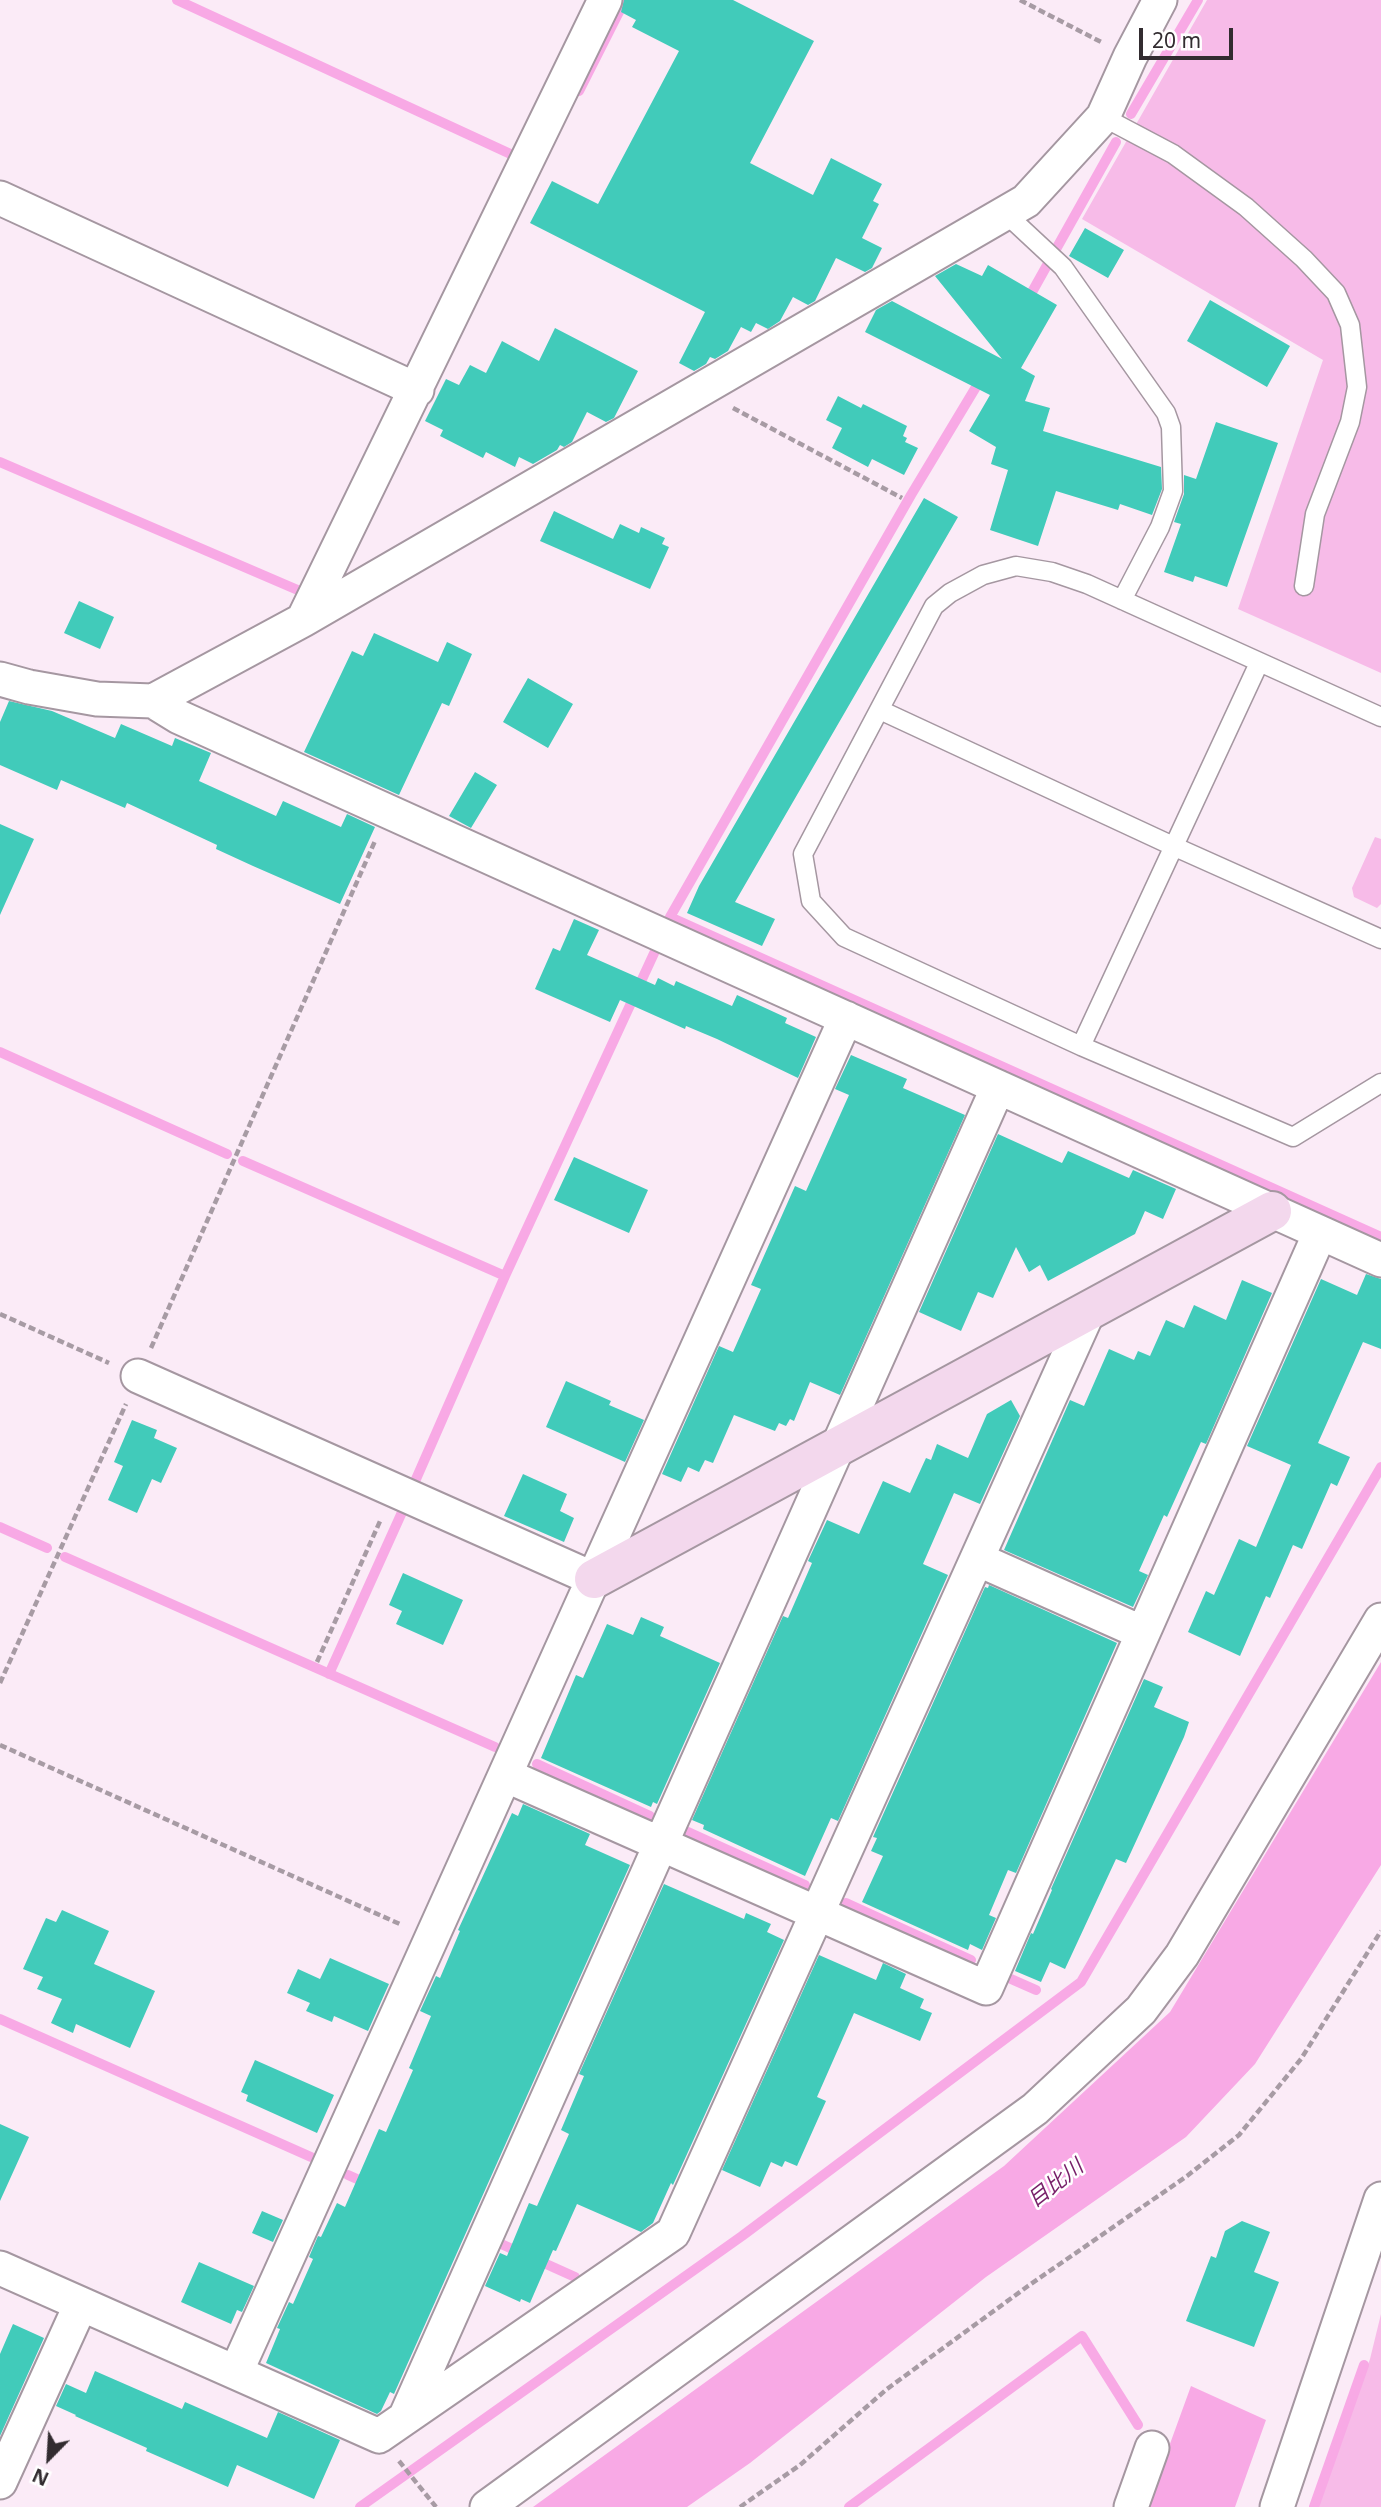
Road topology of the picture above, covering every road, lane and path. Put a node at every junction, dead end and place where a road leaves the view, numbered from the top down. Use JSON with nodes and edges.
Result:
{"nodes":[{"id":1,"x":605,"y":0,"type":"edge"},
{"id":2,"x":1020,"y":0,"type":"edge"},
{"id":3,"x":1160,"y":0,"type":"edge"},
{"id":4,"x":1130,"y":57,"type":"junction"},
{"id":5,"x":1103,"y":117,"type":"junction"},
{"id":6,"x":0,"y":198,"type":"edge"},
{"id":7,"x":1005,"y":213,"type":"junction"},
{"id":8,"x":417,"y":390,"type":"junction"},
{"id":9,"x":700,"y":390,"type":"junction"},
{"id":10,"x":902,"y":498,"type":"dead end"},
{"id":11,"x":1304,"y":586,"type":"dead end"},
{"id":12,"x":1122,"y":600,"type":"junction"},
{"id":13,"x":303,"y":620,"type":"junction"},
{"id":14,"x":1259,"y":663,"type":"junction"},
{"id":15,"x":0,"y":679,"type":"edge"},
{"id":16,"x":153,"y":701,"type":"junction"},
{"id":17,"x":880,"y":710,"type":"junction"},
{"id":18,"x":1381,"y":717,"type":"edge"},
{"id":19,"x":388,"y":811,"type":"junction"},
{"id":20,"x":1173,"y":846,"type":"junction"},
{"id":21,"x":1381,"y":939,"type":"edge"},
{"id":22,"x":846,"y":1018,"type":"junction"},
{"id":23,"x":1081,"y":1046,"type":"junction"},
{"id":24,"x":1381,"y":1083,"type":"edge"},
{"id":25,"x":998,"y":1087,"type":"junction"},
{"id":26,"x":1272,"y":1211,"type":"junction"},
{"id":27,"x":1320,"y":1233,"type":"junction"},
{"id":28,"x":1381,"y":1260,"type":"edge"},
{"id":29,"x":1089,"y":1310,"type":"junction"},
{"id":30,"x":0,"y":1314,"type":"edge"},
{"id":31,"x":138,"y":1376,"type":"junction"},
{"id":32,"x":837,"y":1448,"type":"junction"},
{"id":33,"x":393,"y":1491,"type":"junction"},
{"id":34,"x":977,"y":1559,"type":"junction"},
{"id":35,"x":594,"y":1580,"type":"junction"},
{"id":36,"x":1381,"y":1620,"type":"edge"},
{"id":37,"x":1143,"y":1633,"type":"junction"},
{"id":38,"x":317,"y":1662,"type":"dead end"},
{"id":39,"x":0,"y":1683,"type":"edge"},
{"id":40,"x":0,"y":1745,"type":"edge"},
{"id":41,"x":505,"y":1774,"type":"junction"},
{"id":42,"x":660,"y":1844,"type":"junction"},
{"id":43,"x":817,"y":1913,"type":"junction"},
{"id":44,"x":1381,"y":1931,"type":"edge"},
{"id":45,"x":432,"y":1938,"type":"junction"},
{"id":46,"x":1381,"y":2199,"type":"edge"},
{"id":47,"x":0,"y":2267,"type":"edge"},
{"id":48,"x":81,"y":2304,"type":"junction"},
{"id":49,"x":236,"y":2372,"type":"junction"},
{"id":50,"x":404,"y":2419,"type":"junction"},
{"id":51,"x":1152,"y":2448,"type":"dead end"},
{"id":52,"x":401,"y":2463,"type":"dead end"},
{"id":53,"x":0,"y":2482,"type":"edge"},
{"id":54,"x":436,"y":2507,"type":"edge"},
{"id":55,"x":487,"y":2507,"type":"edge"},
{"id":56,"x":740,"y":2507,"type":"edge"},
{"id":57,"x":1131,"y":2507,"type":"edge"},
{"id":58,"x":1277,"y":2507,"type":"edge"}],
"edges":[{"from":1,"to":8,"type":"street"},
{"from":2,"to":4,"type":"path"},
{"from":3,"to":4,"type":"street"},
{"from":4,"to":5,"type":"street"},
{"from":5,"to":7,"type":"street"},
{"from":5,"to":11,"type":"lane"},
{"from":6,"to":8,"type":"street"},
{"from":7,"to":9,"type":"street"},
{"from":7,"to":12,"type":"lane"},
{"from":8,"to":13,"type":"street"},
{"from":9,"to":10,"type":"path"},
{"from":9,"to":13,"type":"street"},
{"from":12,"to":14,"type":"lane"},
{"from":12,"to":17,"type":"lane"},
{"from":13,"to":16,"type":"street"},
{"from":14,"to":18,"type":"lane"},
{"from":14,"to":20,"type":"lane"},
{"from":15,"to":16,"type":"street"},
{"from":16,"to":19,"type":"street"},
{"from":17,"to":20,"type":"lane"},
{"from":17,"to":23,"type":"lane"},
{"from":19,"to":22,"type":"street"},
{"from":19,"to":31,"type":"path"},
{"from":20,"to":21,"type":"lane"},
{"from":20,"to":23,"type":"lane"},
{"from":22,"to":25,"type":"street"},
{"from":22,"to":35,"type":"street"},
{"from":23,"to":24,"type":"lane"},
{"from":25,"to":26,"type":"street"},
{"from":25,"to":32,"type":"street"},
{"from":26,"to":27,"type":"street"},
{"from":26,"to":29,"type":"street"},
{"from":27,"to":28,"type":"street"},
{"from":27,"to":37,"type":"street"},
{"from":29,"to":32,"type":"street"},
{"from":29,"to":34,"type":"street"},
{"from":30,"to":31,"type":"path"},
{"from":31,"to":33,"type":"street"},
{"from":31,"to":39,"type":"path"},
{"from":32,"to":35,"type":"street"},
{"from":32,"to":42,"type":"street"},
{"from":33,"to":35,"type":"street"},
{"from":33,"to":38,"type":"path"},
{"from":34,"to":37,"type":"street"},
{"from":34,"to":43,"type":"street"},
{"from":35,"to":41,"type":"street"},
{"from":36,"to":55,"type":"street"},
{"from":37,"to":43,"type":"street"},
{"from":40,"to":45,"type":"path"},
{"from":41,"to":42,"type":"street"},
{"from":41,"to":45,"type":"street"},
{"from":42,"to":43,"type":"street"},
{"from":42,"to":50,"type":"street"},
{"from":43,"to":50,"type":"street"},
{"from":44,"to":56,"type":"path"},
{"from":45,"to":49,"type":"street"},
{"from":46,"to":58,"type":"street"},
{"from":47,"to":48,"type":"street"},
{"from":48,"to":49,"type":"street"},
{"from":48,"to":53,"type":"street"},
{"from":49,"to":50,"type":"street"},
{"from":51,"to":57,"type":"street"},
{"from":52,"to":54,"type":"path"}]}
